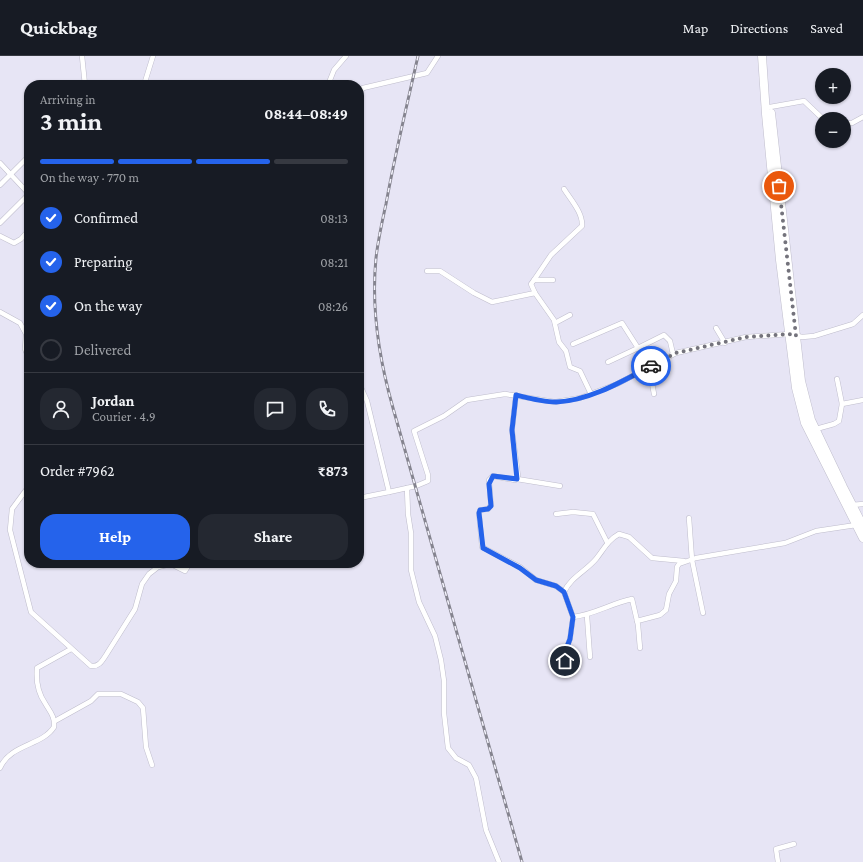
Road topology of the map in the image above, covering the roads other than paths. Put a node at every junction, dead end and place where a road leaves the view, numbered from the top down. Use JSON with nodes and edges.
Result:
{"nodes":[{"id":1,"x":82,"y":56,"type":"edge"},
{"id":2,"x":153,"y":56,"type":"edge"},
{"id":3,"x":346,"y":56,"type":"edge"},
{"id":4,"x":438,"y":56,"type":"edge"},
{"id":5,"x":762,"y":56,"type":"edge"},
{"id":6,"x":767,"y":56,"type":"edge"},
{"id":7,"x":84,"y":80,"type":"edge"},
{"id":8,"x":146,"y":80,"type":"edge"},
{"id":9,"x":330,"y":80,"type":"edge"},
{"id":10,"x":364,"y":88,"type":"edge"},
{"id":11,"x":770,"y":107,"type":"junction"},
{"id":12,"x":815,"y":112,"type":"edge"},
{"id":13,"x":863,"y":117,"type":"edge"},
{"id":14,"x":851,"y":123,"type":"edge"},
{"id":15,"x":24,"y":160,"type":"edge"},
{"id":16,"x":0,"y":163,"type":"edge"},
{"id":17,"x":10,"y":173,"type":"junction"},
{"id":18,"x":0,"y":185,"type":"edge"},
{"id":19,"x":24,"y":188,"type":"edge"},
{"id":20,"x":564,"y":190,"type":"dead end"},
{"id":21,"x":24,"y":199,"type":"edge"},
{"id":22,"x":0,"y":223,"type":"edge"},
{"id":23,"x":0,"y":236,"type":"edge"},
{"id":24,"x":24,"y":236,"type":"edge"},
{"id":25,"x":427,"y":271,"type":"dead end"},
{"id":26,"x":534,"y":280,"type":"junction"},
{"id":27,"x":553,"y":280,"type":"dead end"},
{"id":28,"x":535,"y":293,"type":"junction"},
{"id":29,"x":0,"y":312,"type":"edge"},
{"id":30,"x":570,"y":315,"type":"dead end"},
{"id":31,"x":863,"y":315,"type":"edge"},
{"id":32,"x":555,"y":323,"type":"junction"},
{"id":33,"x":716,"y":328,"type":"dead end"},
{"id":34,"x":24,"y":330,"type":"edge"},
{"id":35,"x":792,"y":335,"type":"junction"},
{"id":36,"x":725,"y":343,"type":"junction"},
{"id":37,"x":573,"y":344,"type":"dead end"},
{"id":38,"x":638,"y":348,"type":"junction"},
{"id":39,"x":674,"y":354,"type":"junction"},
{"id":40,"x":608,"y":362,"type":"dead end"},
{"id":41,"x":645,"y":369,"type":"junction"},
{"id":42,"x":837,"y":379,"type":"dead end"},
{"id":43,"x":364,"y":394,"type":"edge"},
{"id":44,"x":591,"y":394,"type":"junction"},
{"id":45,"x":654,"y":394,"type":"dead end"},
{"id":46,"x":516,"y":395,"type":"junction"},
{"id":47,"x":863,"y":400,"type":"edge"},
{"id":48,"x":842,"y":404,"type":"junction"},
{"id":49,"x":816,"y":429,"type":"junction"},
{"id":50,"x":517,"y":479,"type":"junction"},
{"id":51,"x":560,"y":486,"type":"dead end"},
{"id":52,"x":407,"y":488,"type":"junction"},
{"id":53,"x":389,"y":492,"type":"junction"},
{"id":54,"x":24,"y":493,"type":"edge"},
{"id":55,"x":364,"y":497,"type":"edge"},
{"id":56,"x":863,"y":504,"type":"edge"},
{"id":57,"x":852,"y":505,"type":"junction"},
{"id":58,"x":556,"y":514,"type":"dead end"},
{"id":59,"x":689,"y":518,"type":"dead end"},
{"id":60,"x":859,"y":525,"type":"edge"},
{"id":61,"x":863,"y":538,"type":"edge"},
{"id":62,"x":607,"y":542,"type":"junction"},
{"id":63,"x":690,"y":561,"type":"junction"},
{"id":64,"x":157,"y":568,"type":"edge"},
{"id":65,"x":179,"y":568,"type":"edge"},
{"id":66,"x":187,"y":568,"type":"edge"},
{"id":67,"x":564,"y":592,"type":"junction"},
{"id":68,"x":703,"y":613,"type":"dead end"},
{"id":69,"x":587,"y":616,"type":"junction"},
{"id":70,"x":573,"y":617,"type":"junction"},
{"id":71,"x":637,"y":621,"type":"junction"},
{"id":72,"x":640,"y":648,"type":"dead end"},
{"id":73,"x":70,"y":649,"type":"junction"},
{"id":74,"x":590,"y":657,"type":"dead end"},
{"id":75,"x":564,"y":671,"type":"dead end"},
{"id":76,"x":55,"y":722,"type":"junction"},
{"id":77,"x":152,"y":765,"type":"dead end"},
{"id":78,"x":0,"y":768,"type":"edge"},
{"id":79,"x":794,"y":844,"type":"dead end"},
{"id":80,"x":499,"y":862,"type":"edge"},
{"id":81,"x":778,"y":862,"type":"edge"}],
"edges":[{"from":1,"to":7,"type":"street"},
{"from":2,"to":8,"type":"street"},
{"from":3,"to":9,"type":"street"},
{"from":4,"to":10,"type":"street"},
{"from":5,"to":35,"type":"highway"},
{"from":6,"to":11,"type":"highway"},
{"from":11,"to":12,"type":"street"},
{"from":11,"to":35,"type":"highway"},
{"from":13,"to":14,"type":"street"},
{"from":15,"to":17,"type":"street"},
{"from":16,"to":17,"type":"street"},
{"from":17,"to":18,"type":"street"},
{"from":17,"to":19,"type":"street"},
{"from":20,"to":26,"type":"street"},
{"from":21,"to":22,"type":"street"},
{"from":23,"to":24,"type":"street"},
{"from":25,"to":28,"type":"street"},
{"from":26,"to":27,"type":"street"},
{"from":26,"to":28,"type":"street"},
{"from":28,"to":32,"type":"street"},
{"from":29,"to":34,"type":"street"},
{"from":30,"to":32,"type":"street"},
{"from":31,"to":35,"type":"street"},
{"from":32,"to":44,"type":"street"},
{"from":33,"to":36,"type":"street"},
{"from":35,"to":36,"type":"street"},
{"from":35,"to":49,"type":"highway"},
{"from":35,"to":60,"type":"highway"},
{"from":36,"to":39,"type":"street"},
{"from":37,"to":38,"type":"street"},
{"from":38,"to":39,"type":"street"},
{"from":38,"to":40,"type":"street"},
{"from":39,"to":41,"type":"street"},
{"from":41,"to":44,"type":"street"},
{"from":41,"to":45,"type":"street"},
{"from":42,"to":48,"type":"street"},
{"from":43,"to":53,"type":"street"},
{"from":44,"to":46,"type":"street"},
{"from":46,"to":50,"type":"street"},
{"from":46,"to":52,"type":"street"},
{"from":47,"to":48,"type":"street"},
{"from":48,"to":49,"type":"street"},
{"from":49,"to":57,"type":"highway"},
{"from":50,"to":51,"type":"street"},
{"from":50,"to":67,"type":"street"},
{"from":52,"to":53,"type":"street"},
{"from":52,"to":80,"type":"street"},
{"from":53,"to":55,"type":"street"},
{"from":54,"to":73,"type":"street"},
{"from":56,"to":57,"type":"street"},
{"from":57,"to":60,"type":"highway"},
{"from":58,"to":62,"type":"street"},
{"from":59,"to":63,"type":"street"},
{"from":60,"to":61,"type":"highway"},
{"from":60,"to":63,"type":"street"},
{"from":62,"to":63,"type":"street"},
{"from":62,"to":67,"type":"street"},
{"from":63,"to":68,"type":"street"},
{"from":63,"to":71,"type":"street"},
{"from":64,"to":73,"type":"street"},
{"from":65,"to":66,"type":"street"},
{"from":67,"to":70,"type":"street"},
{"from":69,"to":70,"type":"street"},
{"from":69,"to":71,"type":"street"},
{"from":69,"to":74,"type":"street"},
{"from":70,"to":75,"type":"street"},
{"from":71,"to":72,"type":"street"},
{"from":73,"to":76,"type":"street"},
{"from":76,"to":77,"type":"street"},
{"from":76,"to":78,"type":"street"},
{"from":79,"to":81,"type":"street"}]}
